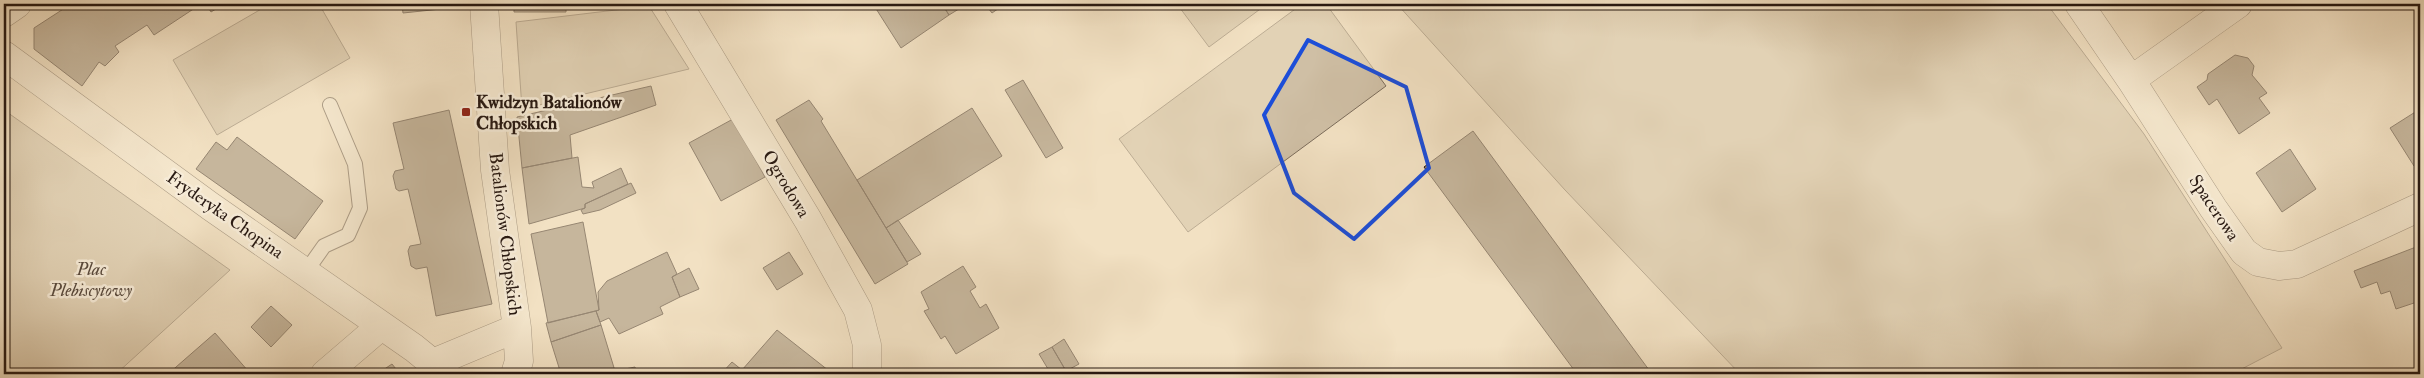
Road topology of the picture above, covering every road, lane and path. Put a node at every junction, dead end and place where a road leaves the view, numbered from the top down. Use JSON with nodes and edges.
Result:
{"nodes":[{"id":1,"x":17,"y":4,"type":"edge"},
{"id":2,"x":484,"y":4,"type":"edge"},
{"id":3,"x":678,"y":4,"type":"edge"},
{"id":4,"x":2079,"y":4,"type":"edge"},
{"id":5,"x":2238,"y":4,"type":"edge"},
{"id":6,"x":4,"y":13,"type":"edge"},
{"id":7,"x":4,"y":55,"type":"edge"},
{"id":8,"x":2131,"y":80,"type":"junction"},
{"id":9,"x":330,"y":105,"type":"dead end"},
{"id":10,"x":2420,"y":207,"type":"edge"},
{"id":11,"x":305,"y":273,"type":"junction"},
{"id":12,"x":381,"y":326,"type":"junction"},
{"id":13,"x":517,"y":328,"type":"junction"},
{"id":14,"x":440,"y":369,"type":"edge"},
{"id":15,"x":325,"y":374,"type":"edge"},
{"id":16,"x":515,"y":374,"type":"edge"},
{"id":17,"x":867,"y":374,"type":"edge"}],
"edges":[{"from":1,"to":6,"type":"street"},
{"from":2,"to":13,"type":"street","name":"Batalionów Chłopskich"},
{"from":3,"to":17,"type":"street","name":"Ogrodowa"},
{"from":4,"to":8,"type":"street","name":"Spacerowa"},
{"from":5,"to":8,"type":"street"},
{"from":7,"to":11,"type":"street","name":"Fryderyka Chopina"},
{"from":8,"to":10,"type":"street","name":"Spacerowa"},
{"from":9,"to":11,"type":"lane"},
{"from":11,"to":12,"type":"street","name":"Fryderyka Chopina"},
{"from":12,"to":14,"type":"street","name":"Fryderyka Chopina"},
{"from":12,"to":15,"type":"street"},
{"from":13,"to":14,"type":"street"},
{"from":13,"to":16,"type":"street","name":"Batalionów Chłopskich"}]}
